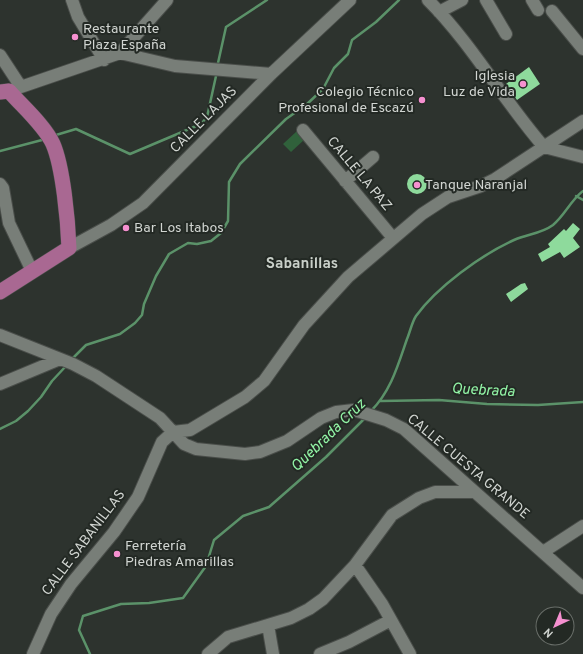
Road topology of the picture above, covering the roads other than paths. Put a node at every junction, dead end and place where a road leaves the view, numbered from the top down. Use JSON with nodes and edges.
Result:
{"nodes":[{"id":1,"x":72,"y":0,"type":"edge"},
{"id":2,"x":167,"y":0,"type":"edge"},
{"id":3,"x":350,"y":0,"type":"edge"},
{"id":4,"x":428,"y":0,"type":"edge"},
{"id":5,"x":462,"y":0,"type":"edge"},
{"id":6,"x":486,"y":0,"type":"edge"},
{"id":7,"x":552,"y":11,"type":"dead end"},
{"id":8,"x":439,"y":12,"type":"junction"},
{"id":9,"x":506,"y":34,"type":"dead end"},
{"id":10,"x":583,"y":49,"type":"edge"},
{"id":11,"x":120,"y":53,"type":"junction"},
{"id":12,"x":0,"y":55,"type":"edge"},
{"id":13,"x":104,"y":60,"type":"junction"},
{"id":14,"x":271,"y":74,"type":"junction"},
{"id":15,"x":10,"y":90,"type":"edge"},
{"id":16,"x":583,"y":121,"type":"edge"},
{"id":17,"x":303,"y":130,"type":"dead end"},
{"id":18,"x":544,"y":147,"type":"junction"},
{"id":19,"x":373,"y":157,"type":"dead end"},
{"id":20,"x":583,"y":157,"type":"edge"},
{"id":21,"x":345,"y":180,"type":"junction"},
{"id":22,"x":0,"y":184,"type":"edge"},
{"id":23,"x":393,"y":238,"type":"junction"},
{"id":24,"x":69,"y":248,"type":"junction"},
{"id":25,"x":32,"y":271,"type":"junction"},
{"id":26,"x":0,"y":292,"type":"edge"},
{"id":27,"x":0,"y":335,"type":"edge"},
{"id":28,"x":60,"y":360,"type":"junction"},
{"id":29,"x":0,"y":384,"type":"edge"},
{"id":30,"x":173,"y":432,"type":"junction"},
{"id":31,"x":475,"y":492,"type":"junction"},
{"id":32,"x":583,"y":526,"type":"edge"},
{"id":33,"x":543,"y":552,"type":"junction"},
{"id":34,"x":355,"y":565,"type":"junction"},
{"id":35,"x":583,"y":588,"type":"edge"},
{"id":36,"x":391,"y":620,"type":"junction"},
{"id":37,"x":268,"y":625,"type":"junction"},
{"id":38,"x":344,"y":649,"type":"edge"},
{"id":39,"x":33,"y":654,"type":"edge"},
{"id":40,"x":208,"y":654,"type":"edge"},
{"id":41,"x":273,"y":654,"type":"edge"},
{"id":42,"x":320,"y":654,"type":"edge"},
{"id":43,"x":410,"y":654,"type":"edge"}],
"edges":[{"from":1,"to":13,"type":"street"},
{"from":2,"to":11,"type":"street"},
{"from":3,"to":14,"type":"street","name":"CALLE LAJAS"},
{"from":4,"to":8,"type":"street"},
{"from":5,"to":8,"type":"street"},
{"from":6,"to":9,"type":"street"},
{"from":7,"to":10,"type":"street"},
{"from":8,"to":18,"type":"street"},
{"from":11,"to":13,"type":"street"},
{"from":11,"to":14,"type":"street"},
{"from":12,"to":15,"type":"street"},
{"from":13,"to":15,"type":"street"},
{"from":14,"to":24,"type":"street","name":"CALLE LAJAS"},
{"from":15,"to":24,"type":"main road"},
{"from":16,"to":18,"type":"street"},
{"from":17,"to":21,"type":"street","name":"CALLE LA PAZ"},
{"from":18,"to":20,"type":"street"},
{"from":18,"to":23,"type":"street"},
{"from":19,"to":21,"type":"street"},
{"from":21,"to":23,"type":"street","name":"CALLE LA PAZ"},
{"from":22,"to":25,"type":"street"},
{"from":23,"to":30,"type":"street"},
{"from":24,"to":25,"type":"main road"},
{"from":25,"to":26,"type":"main road"},
{"from":27,"to":28,"type":"street","name":"CALLE CUESTA GRANDE"},
{"from":28,"to":29,"type":"street"},
{"from":28,"to":30,"type":"street","name":"CALLE CUESTA GRANDE"},
{"from":30,"to":31,"type":"street","name":"CALLE CUESTA GRANDE"},
{"from":30,"to":39,"type":"street","name":"CALLE SABANILLAS"},
{"from":31,"to":33,"type":"street","name":"CALLE CUESTA GRANDE"},
{"from":31,"to":34,"type":"street"},
{"from":32,"to":33,"type":"street"},
{"from":33,"to":35,"type":"street","name":"CALLE CUESTA GRANDE"},
{"from":34,"to":36,"type":"street"},
{"from":34,"to":37,"type":"street"},
{"from":36,"to":38,"type":"street"},
{"from":36,"to":43,"type":"street"},
{"from":37,"to":40,"type":"street"},
{"from":37,"to":41,"type":"street"},
{"from":38,"to":42,"type":"street"}]}
